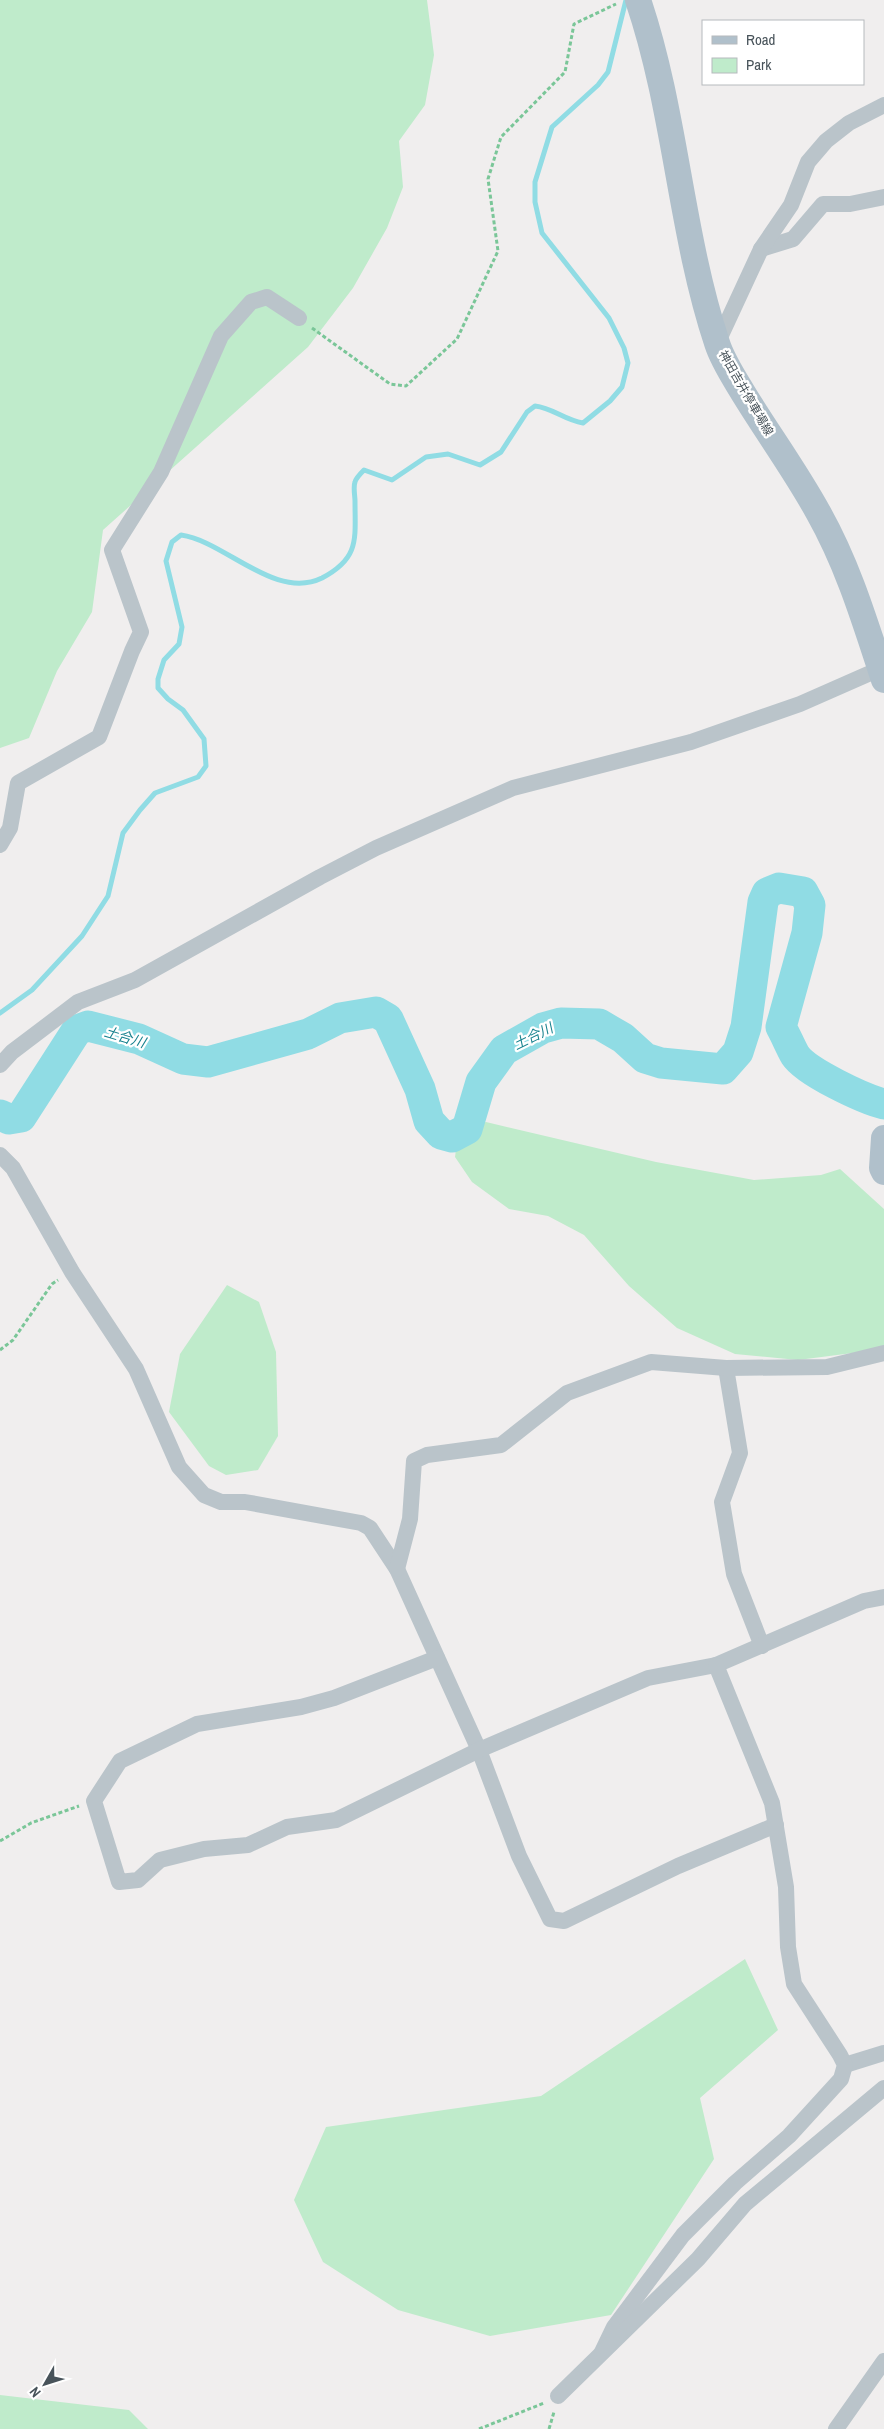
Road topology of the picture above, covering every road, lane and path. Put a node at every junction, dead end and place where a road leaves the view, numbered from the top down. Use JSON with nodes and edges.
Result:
{"nodes":[{"id":1,"x":627,"y":2,"type":"edge"},
{"id":2,"x":884,"y":106,"type":"edge"},
{"id":3,"x":884,"y":197,"type":"edge"},
{"id":4,"x":760,"y":249,"type":"junction"},
{"id":5,"x":299,"y":318,"type":"joint"},
{"id":6,"x":717,"y":344,"type":"junction"},
{"id":7,"x":883,"y":672,"type":"edge"},
{"id":8,"x":0,"y":845,"type":"edge"},
{"id":9,"x":0,"y":1065,"type":"edge"},
{"id":10,"x":884,"y":1138,"type":"edge"},
{"id":11,"x":0,"y":1155,"type":"edge"},
{"id":12,"x":884,"y":1172,"type":"edge"},
{"id":13,"x":72,"y":1272,"type":"junction"},
{"id":14,"x":0,"y":1350,"type":"edge"},
{"id":15,"x":884,"y":1354,"type":"edge"},
{"id":16,"x":726,"y":1368,"type":"junction"},
{"id":17,"x":397,"y":1569,"type":"junction"},
{"id":18,"x":884,"y":1597,"type":"edge"},
{"id":19,"x":762,"y":1646,"type":"junction"},
{"id":20,"x":437,"y":1658,"type":"junction"},
{"id":21,"x":716,"y":1665,"type":"junction"},
{"id":22,"x":479,"y":1750,"type":"junction"},
{"id":23,"x":94,"y":1801,"type":"junction"},
{"id":24,"x":776,"y":1825,"type":"junction"},
{"id":25,"x":0,"y":1841,"type":"edge"},
{"id":26,"x":884,"y":2053,"type":"edge"},
{"id":27,"x":845,"y":2066,"type":"junction"},
{"id":28,"x":884,"y":2088,"type":"edge"},
{"id":29,"x":602,"y":2352,"type":"junction"},
{"id":30,"x":884,"y":2361,"type":"edge"},
{"id":31,"x":558,"y":2396,"type":"joint"},
{"id":32,"x":479,"y":2429,"type":"edge"},
{"id":33,"x":836,"y":2429,"type":"edge"}],
"edges":[{"from":1,"to":5,"type":"path"},
{"from":1,"to":6,"type":"main road","name":"神田吉井停車場線"},
{"from":2,"to":4,"type":"street"},
{"from":3,"to":4,"type":"street"},
{"from":4,"to":6,"type":"street"},
{"from":5,"to":8,"type":"street"},
{"from":6,"to":7,"type":"main road","name":"神田吉井停車場線"},
{"from":7,"to":9,"type":"street"},
{"from":10,"to":12,"type":"main road"},
{"from":11,"to":13,"type":"street"},
{"from":13,"to":14,"type":"path"},
{"from":13,"to":17,"type":"street"},
{"from":15,"to":16,"type":"street"},
{"from":16,"to":17,"type":"street"},
{"from":16,"to":19,"type":"street"},
{"from":17,"to":20,"type":"street"},
{"from":18,"to":19,"type":"street"},
{"from":19,"to":21,"type":"street"},
{"from":20,"to":22,"type":"street"},
{"from":20,"to":23,"type":"street"},
{"from":21,"to":22,"type":"street"},
{"from":21,"to":24,"type":"street"},
{"from":22,"to":23,"type":"street"},
{"from":22,"to":24,"type":"street"},
{"from":23,"to":25,"type":"path"},
{"from":24,"to":27,"type":"street"},
{"from":26,"to":27,"type":"street"},
{"from":27,"to":29,"type":"street"},
{"from":28,"to":29,"type":"street"},
{"from":29,"to":31,"type":"street"},
{"from":30,"to":33,"type":"street"},
{"from":31,"to":32,"type":"path"}]}
